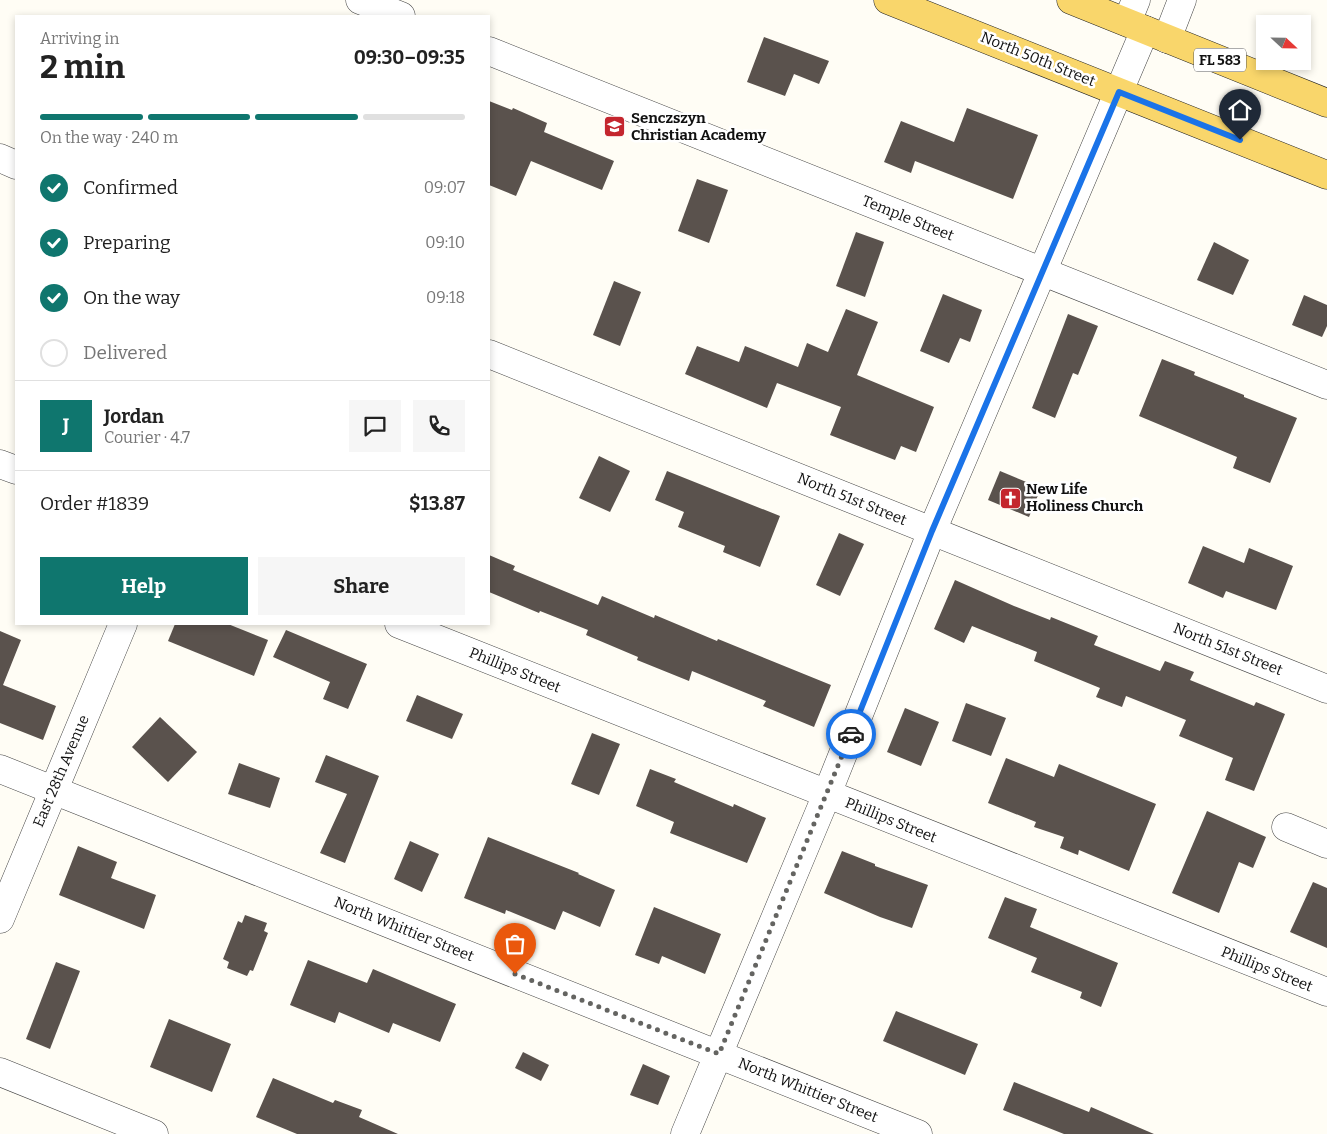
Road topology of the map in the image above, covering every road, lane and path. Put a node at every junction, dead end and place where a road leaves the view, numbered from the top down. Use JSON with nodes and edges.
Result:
{"nodes":[{"id":1,"x":888,"y":0,"type":"edge"},
{"id":2,"x":1071,"y":0,"type":"edge"},
{"id":3,"x":1182,"y":0,"type":"edge"},
{"id":4,"x":1144,"y":23,"type":"edge"},
{"id":5,"x":490,"y":51,"type":"edge"},
{"id":6,"x":1119,"y":92,"type":"junction"},
{"id":7,"x":1327,"y":103,"type":"edge"},
{"id":8,"x":0,"y":158,"type":"edge"},
{"id":9,"x":15,"y":165,"type":"edge"},
{"id":10,"x":1327,"y":175,"type":"edge"},
{"id":11,"x":1043,"y":272,"type":"junction"},
{"id":12,"x":490,"y":354,"type":"edge"},
{"id":13,"x":1327,"y":385,"type":"edge"},
{"id":14,"x":0,"y":464,"type":"edge"},
{"id":15,"x":15,"y":470,"type":"edge"},
{"id":16,"x":932,"y":531,"type":"junction"},
{"id":17,"x":123,"y":625,"type":"edge"},
{"id":18,"x":403,"y":625,"type":"edge"},
{"id":19,"x":1327,"y":689,"type":"edge"},
{"id":20,"x":0,"y":769,"type":"edge"},
{"id":21,"x":53,"y":791,"type":"junction"},
{"id":22,"x":827,"y":794,"type":"junction"},
{"id":23,"x":1286,"y":827,"type":"dead end"},
{"id":24,"x":1327,"y":844,"type":"edge"},
{"id":25,"x":0,"y":919,"type":"edge"},
{"id":26,"x":1327,"y":992,"type":"edge"},
{"id":27,"x":719,"y":1054,"type":"junction"},
{"id":28,"x":0,"y":1072,"type":"edge"},
{"id":29,"x":154,"y":1134,"type":"edge"},
{"id":30,"x":684,"y":1134,"type":"edge"},
{"id":31,"x":918,"y":1134,"type":"edge"}],
"edges":[{"from":1,"to":6,"type":"main road","name":"North 50th Street"},
{"from":2,"to":4,"type":"main road","number":"FL 583"},
{"from":3,"to":4,"type":"street"},
{"from":4,"to":6,"type":"street"},
{"from":4,"to":7,"type":"main road","number":"FL 583"},
{"from":5,"to":11,"type":"street","name":"Temple Street"},
{"from":6,"to":10,"type":"main road","name":"North 50th Street"},
{"from":6,"to":11,"type":"street"},
{"from":8,"to":9,"type":"street"},
{"from":11,"to":13,"type":"street","name":"Temple Street"},
{"from":11,"to":16,"type":"street"},
{"from":12,"to":16,"type":"street","name":"North 51st Street"},
{"from":14,"to":15,"type":"street"},
{"from":16,"to":19,"type":"street","name":"North 51st Street"},
{"from":16,"to":22,"type":"street"},
{"from":17,"to":21,"type":"street","name":"East 28th Avenue"},
{"from":18,"to":22,"type":"street","name":"Phillips Street"},
{"from":20,"to":21,"type":"street","name":"North Whittier Street"},
{"from":21,"to":25,"type":"street","name":"East 28th Avenue"},
{"from":21,"to":27,"type":"street","name":"North Whittier Street"},
{"from":22,"to":26,"type":"street","name":"Phillips Street"},
{"from":22,"to":27,"type":"street"},
{"from":23,"to":24,"type":"street"},
{"from":27,"to":30,"type":"street"},
{"from":27,"to":31,"type":"street","name":"North Whittier Street"},
{"from":28,"to":29,"type":"street"}]}
